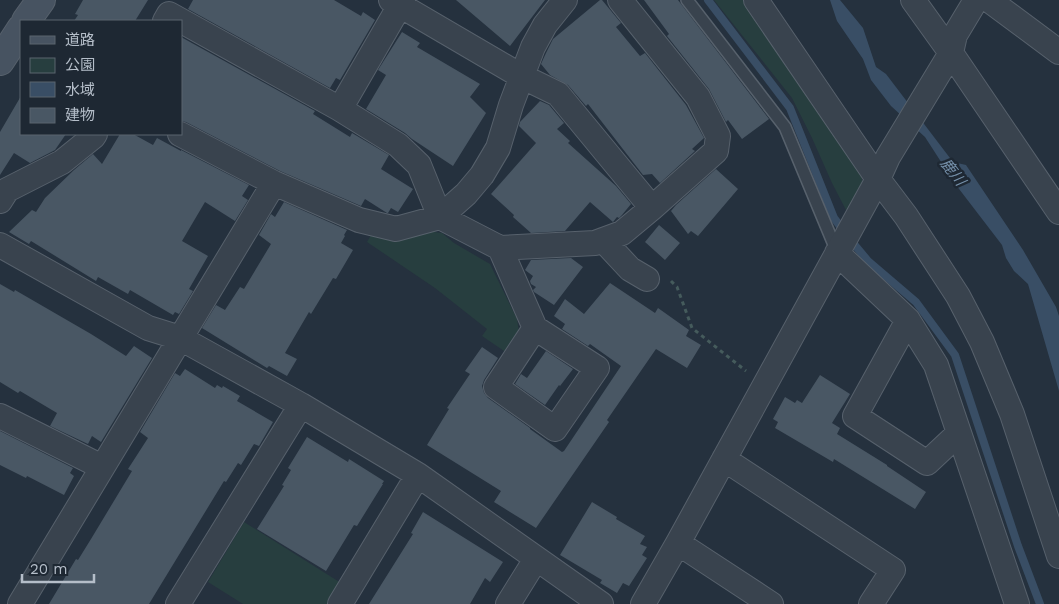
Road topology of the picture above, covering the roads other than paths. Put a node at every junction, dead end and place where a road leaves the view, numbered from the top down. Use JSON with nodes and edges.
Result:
{"nodes":[{"id":1,"x":41,"y":0,"type":"edge"},
{"id":2,"x":565,"y":0,"type":"edge"},
{"id":3,"x":620,"y":0,"type":"edge"},
{"id":4,"x":687,"y":0,"type":"edge"},
{"id":5,"x":756,"y":0,"type":"edge"},
{"id":6,"x":913,"y":0,"type":"edge"},
{"id":7,"x":976,"y":0,"type":"edge"},
{"id":8,"x":989,"y":0,"type":"edge"},
{"id":9,"x":398,"y":2,"type":"edge"},
{"id":10,"x":29,"y":20,"type":"edge"},
{"id":11,"x":166,"y":20,"type":"edge"},
{"id":12,"x":181,"y":20,"type":"edge"},
{"id":13,"x":182,"y":21,"type":"edge"},
{"id":14,"x":20,"y":34,"type":"edge"},
{"id":15,"x":1059,"y":52,"type":"edge"},
{"id":16,"x":0,"y":60,"type":"edge"},
{"id":17,"x":945,"y":62,"type":"junction"},
{"id":18,"x":521,"y":76,"type":"junction"},
{"id":19,"x":340,"y":109,"type":"junction"},
{"id":20,"x":94,"y":135,"type":"edge"},
{"id":21,"x":182,"y":135,"type":"edge"},
{"id":22,"x":878,"y":179,"type":"junction"},
{"id":23,"x":274,"y":182,"type":"junction"},
{"id":24,"x":0,"y":201,"type":"edge"},
{"id":25,"x":652,"y":208,"type":"junction"},
{"id":26,"x":1059,"y":212,"type":"edge"},
{"id":27,"x":440,"y":217,"type":"junction"},
{"id":28,"x":603,"y":240,"type":"junction"},
{"id":29,"x":0,"y":245,"type":"edge"},
{"id":30,"x":500,"y":248,"type":"junction"},
{"id":31,"x":837,"y":253,"type":"junction"},
{"id":32,"x":647,"y":279,"type":"road end"},
{"id":33,"x":908,"y":320,"type":"junction"},
{"id":34,"x":535,"y":328,"type":"dead end"},
{"id":35,"x":180,"y":338,"type":"junction"},
{"id":36,"x":301,"y":405,"type":"junction"},
{"id":37,"x":0,"y":416,"type":"edge"},
{"id":38,"x":959,"y":433,"type":"junction"},
{"id":39,"x":724,"y":459,"type":"junction"},
{"id":40,"x":102,"y":467,"type":"junction"},
{"id":41,"x":418,"y":475,"type":"junction"},
{"id":42,"x":678,"y":543,"type":"junction"},
{"id":43,"x":1059,"y":556,"type":"edge"},
{"id":44,"x":536,"y":559,"type":"junction"},
{"id":45,"x":20,"y":604,"type":"edge"},
{"id":46,"x":178,"y":604,"type":"edge"},
{"id":47,"x":340,"y":604,"type":"edge"},
{"id":48,"x":508,"y":604,"type":"edge"},
{"id":49,"x":601,"y":604,"type":"edge"},
{"id":50,"x":643,"y":604,"type":"edge"},
{"id":51,"x":770,"y":604,"type":"edge"},
{"id":52,"x":871,"y":604,"type":"edge"},
{"id":53,"x":1017,"y":604,"type":"edge"}],
"edges":[{"from":1,"to":10,"type":"street"},
{"from":2,"to":18,"type":"street"},
{"from":3,"to":25,"type":"street"},
{"from":4,"to":31,"type":"lane"},
{"from":5,"to":22,"type":"street"},
{"from":6,"to":17,"type":"street"},
{"from":7,"to":17,"type":"street"},
{"from":8,"to":15,"type":"street"},
{"from":9,"to":18,"type":"street"},
{"from":9,"to":19,"type":"street"},
{"from":11,"to":12,"type":"street"},
{"from":13,"to":19,"type":"street"},
{"from":14,"to":16,"type":"street"},
{"from":17,"to":22,"type":"street"},
{"from":17,"to":26,"type":"street"},
{"from":18,"to":25,"type":"street"},
{"from":18,"to":27,"type":"street"},
{"from":19,"to":27,"type":"street"},
{"from":20,"to":24,"type":"street"},
{"from":21,"to":23,"type":"street"},
{"from":22,"to":31,"type":"street"},
{"from":22,"to":43,"type":"street"},
{"from":23,"to":27,"type":"street"},
{"from":23,"to":35,"type":"street"},
{"from":25,"to":28,"type":"street"},
{"from":27,"to":30,"type":"street"},
{"from":28,"to":30,"type":"street"},
{"from":28,"to":32,"type":"street"},
{"from":29,"to":35,"type":"street"},
{"from":30,"to":34,"type":"street"},
{"from":31,"to":33,"type":"street"},
{"from":31,"to":39,"type":"street"},
{"from":33,"to":38,"type":"street"},
{"from":33,"to":38,"type":"street"},
{"from":35,"to":36,"type":"street"},
{"from":35,"to":40,"type":"street"},
{"from":36,"to":41,"type":"street"},
{"from":36,"to":46,"type":"street"},
{"from":37,"to":40,"type":"street"},
{"from":38,"to":53,"type":"street"},
{"from":39,"to":42,"type":"street"},
{"from":39,"to":52,"type":"street"},
{"from":40,"to":45,"type":"street"},
{"from":41,"to":44,"type":"street"},
{"from":41,"to":47,"type":"street"},
{"from":42,"to":50,"type":"street"},
{"from":42,"to":51,"type":"street"},
{"from":44,"to":48,"type":"street"},
{"from":44,"to":49,"type":"street"}]}
